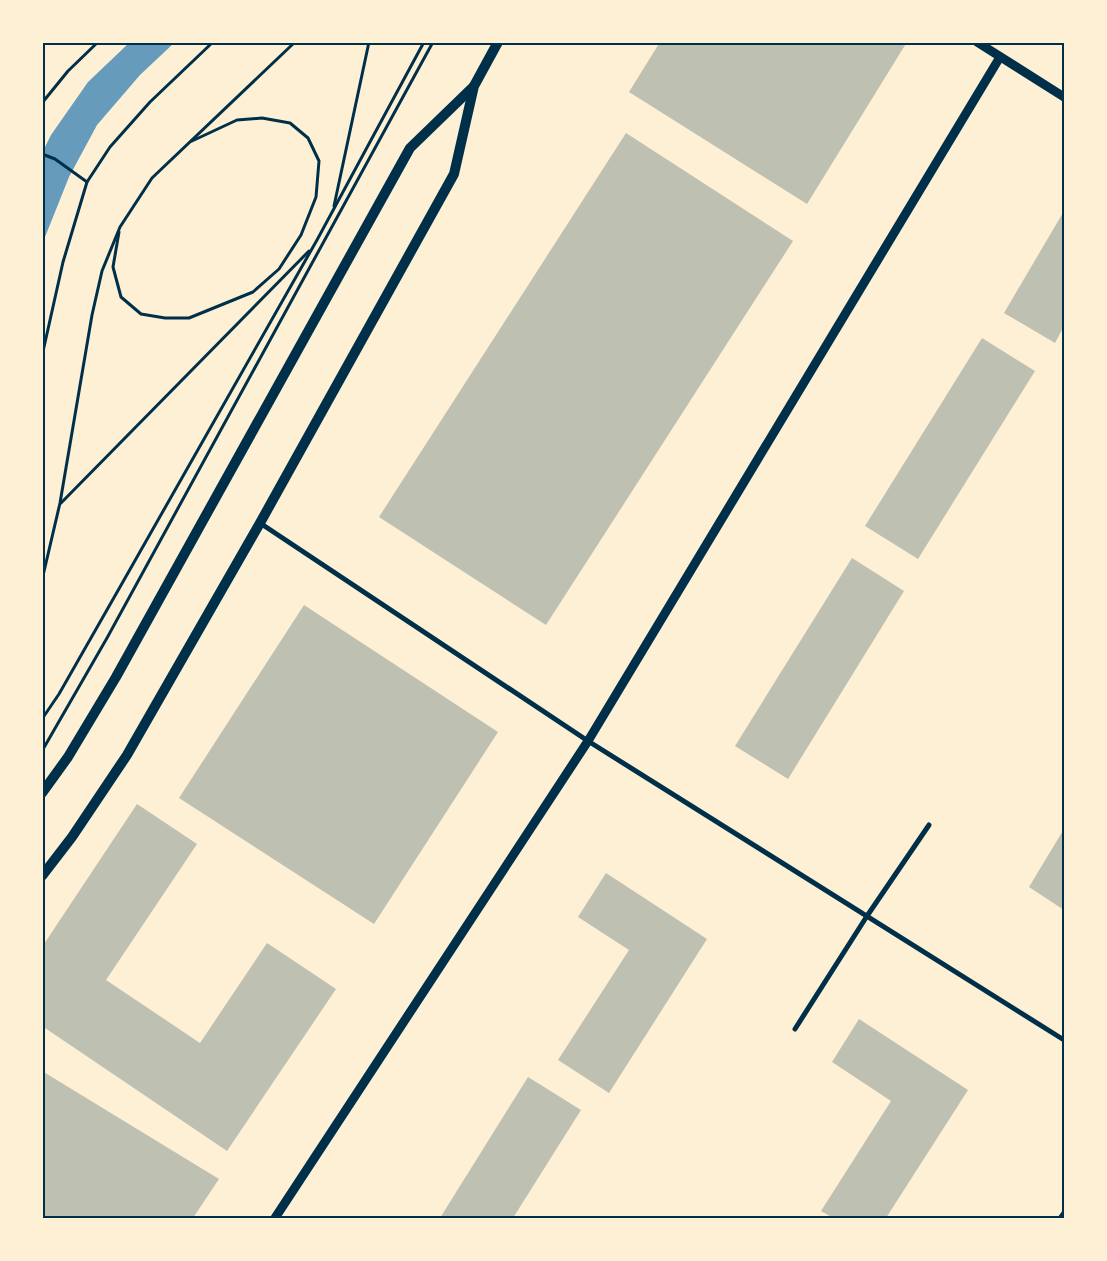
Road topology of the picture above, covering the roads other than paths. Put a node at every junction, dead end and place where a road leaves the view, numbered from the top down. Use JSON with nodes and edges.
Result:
{"nodes":[{"id":1,"x":498,"y":42,"type":"edge"},
{"id":2,"x":977,"y":42,"type":"edge"},
{"id":3,"x":1000,"y":57,"type":"junction"},
{"id":4,"x":474,"y":86,"type":"junction"},
{"id":5,"x":1064,"y":97,"type":"edge"},
{"id":6,"x":260,"y":523,"type":"junction"},
{"id":7,"x":588,"y":741,"type":"junction"},
{"id":8,"x":42,"y":793,"type":"edge"},
{"id":9,"x":929,"y":825,"type":"dead end"},
{"id":10,"x":42,"y":876,"type":"edge"},
{"id":11,"x":867,"y":916,"type":"junction"},
{"id":12,"x":795,"y":1029,"type":"dead end"},
{"id":13,"x":1064,"y":1040,"type":"edge"},
{"id":14,"x":275,"y":1218,"type":"edge"}],
"edges":[{"from":1,"to":4,"type":"main road"},
{"from":2,"to":3,"type":"street"},
{"from":3,"to":5,"type":"street"},
{"from":3,"to":7,"type":"street"},
{"from":4,"to":6,"type":"main road"},
{"from":4,"to":8,"type":"main road"},
{"from":6,"to":7,"type":"street"},
{"from":6,"to":10,"type":"main road"},
{"from":7,"to":11,"type":"street"},
{"from":7,"to":14,"type":"street"},
{"from":9,"to":11,"type":"street"},
{"from":11,"to":12,"type":"street"},
{"from":11,"to":13,"type":"street"}]}
